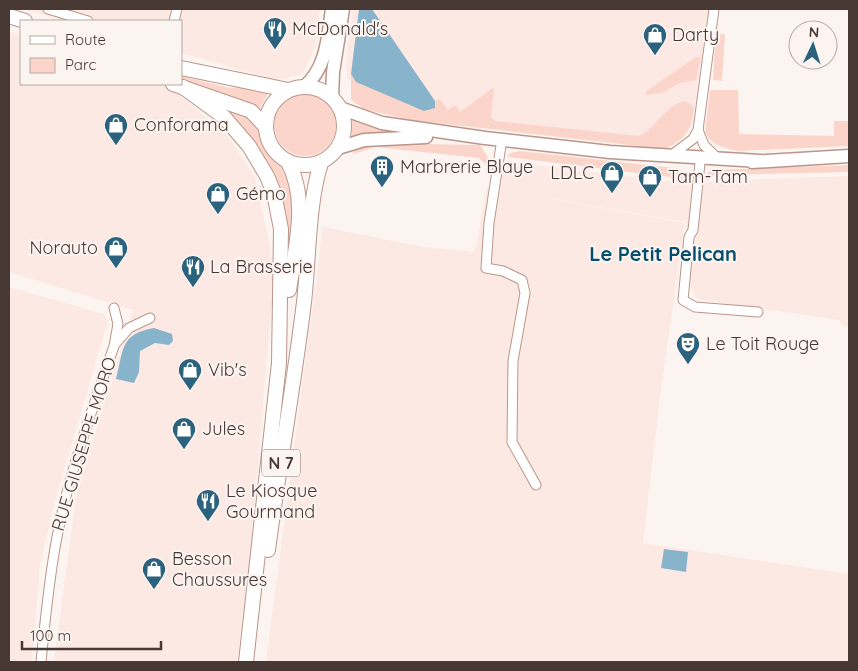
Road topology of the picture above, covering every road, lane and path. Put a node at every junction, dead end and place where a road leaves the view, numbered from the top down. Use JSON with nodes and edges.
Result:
{"nodes":[{"id":1,"x":48,"y":9,"type":"edge"},
{"id":2,"x":332,"y":9,"type":"edge"},
{"id":3,"x":343,"y":9,"type":"edge"},
{"id":4,"x":714,"y":9,"type":"edge"},
{"id":5,"x":9,"y":16,"type":"edge"},
{"id":6,"x":22,"y":20,"type":"edge"},
{"id":7,"x":85,"y":20,"type":"edge"},
{"id":8,"x":182,"y":68,"type":"edge"},
{"id":9,"x":182,"y":73,"type":"edge"},
{"id":10,"x":228,"y":79,"type":"junction"},
{"id":11,"x":178,"y":86,"type":"edge"},
{"id":12,"x":304,"y":87,"type":"junction"},
{"id":13,"x":288,"y":90,"type":"junction"},
{"id":14,"x":336,"y":103,"type":"junction"},
{"id":15,"x":266,"y":128,"type":"junction"},
{"id":16,"x":698,"y":130,"type":"junction"},
{"id":17,"x":485,"y":138,"type":"junction"},
{"id":18,"x":502,"y":139,"type":"junction"},
{"id":19,"x":338,"y":148,"type":"junction"},
{"id":20,"x":610,"y":152,"type":"junction"},
{"id":21,"x":673,"y":154,"type":"junction"},
{"id":22,"x":849,"y":156,"type":"edge"},
{"id":23,"x":716,"y":157,"type":"junction"},
{"id":24,"x":760,"y":161,"type":"junction"},
{"id":25,"x":288,"y":162,"type":"junction"},
{"id":26,"x":320,"y":162,"type":"junction"},
{"id":27,"x":700,"y":163,"type":"junction"},
{"id":28,"x":114,"y":308,"type":"dead end"},
{"id":29,"x":758,"y":312,"type":"dead end"},
{"id":30,"x":150,"y":318,"type":"dead end"},
{"id":31,"x":114,"y":346,"type":"junction"},
{"id":32,"x":281,"y":348,"type":"junction"},
{"id":33,"x":536,"y":485,"type":"dead end"},
{"id":34,"x":41,"y":662,"type":"edge"},
{"id":35,"x":246,"y":662,"type":"edge"},
{"id":36,"x":254,"y":662,"type":"edge"}],
"edges":[{"from":1,"to":7,"type":"street"},
{"from":2,"to":12,"type":"main road"},
{"from":3,"to":14,"type":"main road"},
{"from":4,"to":16,"type":"street"},
{"from":5,"to":6,"type":"main road"},
{"from":8,"to":10,"type":"main road"},
{"from":9,"to":10,"type":"main road"},
{"from":10,"to":13,"type":"main road"},
{"from":11,"to":15,"type":"main road"},
{"from":11,"to":32,"type":"main road","number":"N 7"},
{"from":12,"to":13,"type":"main road"},
{"from":12,"to":14,"type":"main road"},
{"from":13,"to":15,"type":"main road"},
{"from":14,"to":17,"type":"main road"},
{"from":14,"to":19,"type":"main road"},
{"from":15,"to":25,"type":"main road"},
{"from":16,"to":21,"type":"street"},
{"from":16,"to":23,"type":"street"},
{"from":17,"to":18,"type":"main road"},
{"from":17,"to":19,"type":"main road"},
{"from":18,"to":20,"type":"main road"},
{"from":18,"to":33,"type":"street"},
{"from":19,"to":26,"type":"main road"},
{"from":20,"to":21,"type":"main road"},
{"from":20,"to":27,"type":"main road"},
{"from":21,"to":23,"type":"main road"},
{"from":22,"to":24,"type":"main road"},
{"from":23,"to":24,"type":"main road"},
{"from":24,"to":27,"type":"main road"},
{"from":25,"to":26,"type":"main road"},
{"from":25,"to":32,"type":"main road","number":"N 7"},
{"from":26,"to":36,"type":"main road","number":"N 7"},
{"from":27,"to":29,"type":"street"},
{"from":28,"to":31,"type":"street","name":"RUE GIUSEPPE MORO"},
{"from":30,"to":31,"type":"street","name":"RUE GIUSEPPE MORO"},
{"from":31,"to":34,"type":"street","name":"RUE GIUSEPPE MORO"},
{"from":32,"to":35,"type":"main road","number":"N 7"}]}
